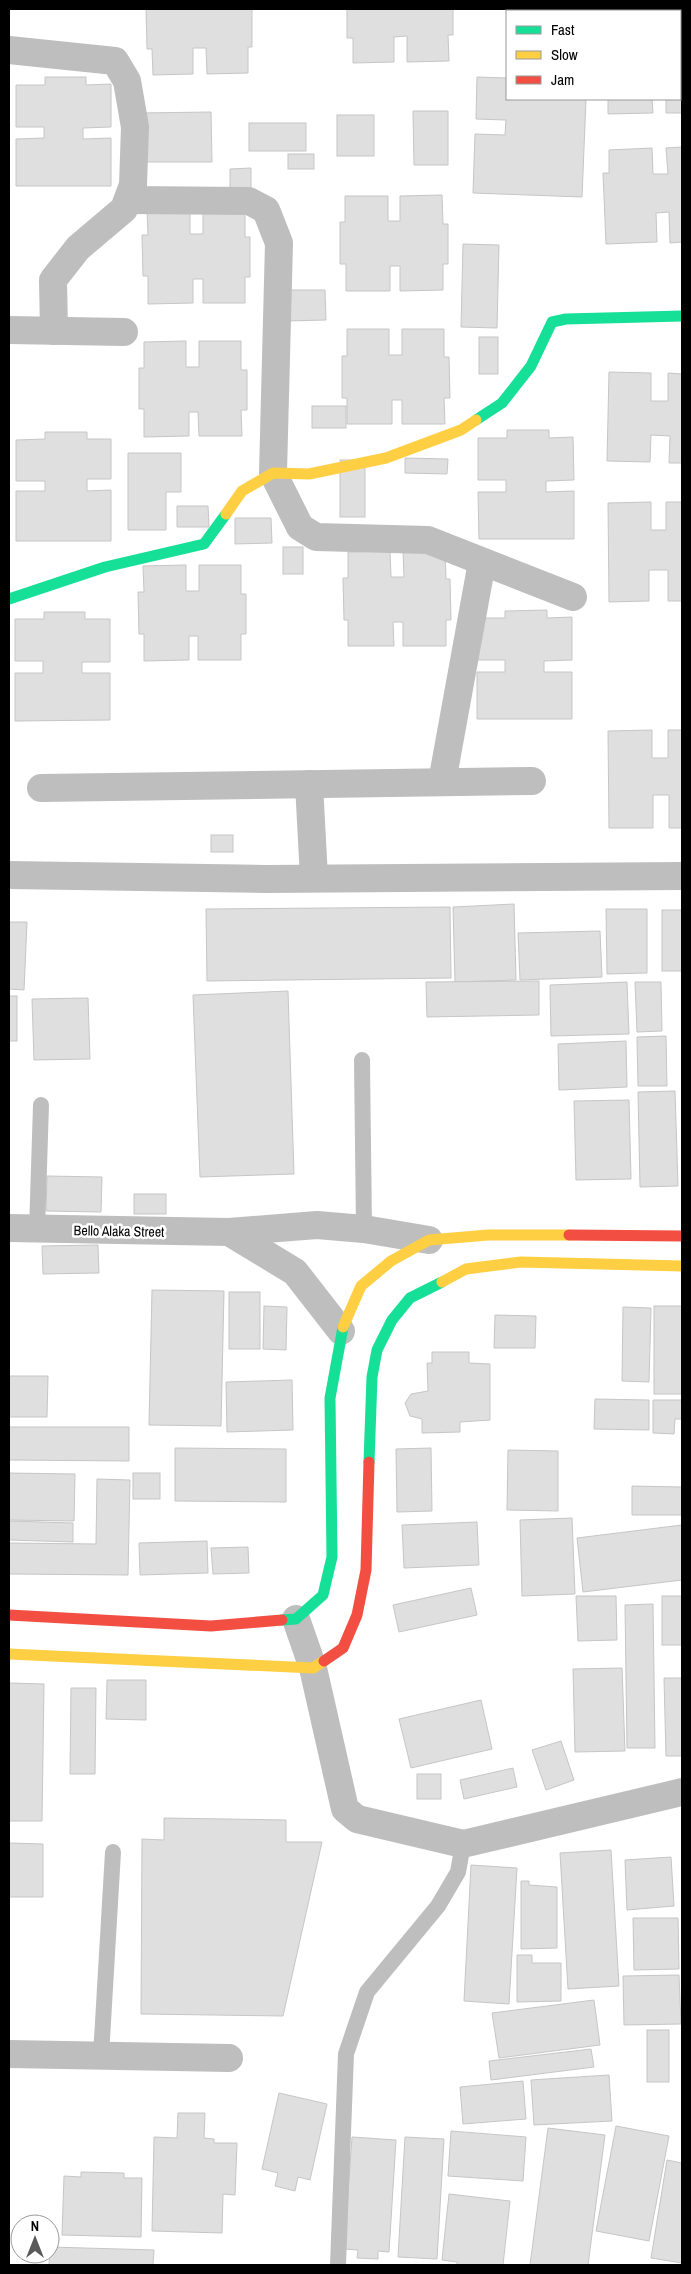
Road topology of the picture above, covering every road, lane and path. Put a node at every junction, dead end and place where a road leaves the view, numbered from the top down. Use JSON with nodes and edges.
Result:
{"nodes":[{"id":1,"x":9,"y":50,"type":"edge"},
{"id":2,"x":128,"y":200,"type":"junction"},
{"id":3,"x":682,"y":316,"type":"edge"},
{"id":4,"x":9,"y":330,"type":"edge"},
{"id":5,"x":54,"y":330,"type":"junction"},
{"id":6,"x":124,"y":332,"type":"dead end"},
{"id":7,"x":273,"y":473,"type":"junction"},
{"id":8,"x":482,"y":562,"type":"junction"},
{"id":9,"x":573,"y":597,"type":"dead end"},
{"id":10,"x":9,"y":599,"type":"edge"},
{"id":11,"x":532,"y":781,"type":"dead end"},
{"id":12,"x":442,"y":782,"type":"junction"},
{"id":13,"x":309,"y":784,"type":"junction"},
{"id":14,"x":40,"y":788,"type":"dead end"},
{"id":15,"x":9,"y":875,"type":"edge"},
{"id":16,"x":682,"y":876,"type":"edge"},
{"id":17,"x":314,"y":878,"type":"junction"},
{"id":18,"x":362,"y":1060,"type":"dead end"},
{"id":19,"x":40,"y":1105,"type":"dead end"},
{"id":20,"x":9,"y":1228,"type":"edge"},
{"id":21,"x":364,"y":1229,"type":"junction"},
{"id":22,"x":37,"y":1230,"type":"junction"},
{"id":23,"x":229,"y":1232,"type":"junction"},
{"id":24,"x":682,"y":1236,"type":"edge"},
{"id":25,"x":429,"y":1240,"type":"junction"},
{"id":26,"x":682,"y":1266,"type":"edge"},
{"id":27,"x":341,"y":1331,"type":"junction"},
{"id":28,"x":9,"y":1615,"type":"edge"},
{"id":29,"x":296,"y":1620,"type":"junction"},
{"id":30,"x":9,"y":1654,"type":"edge"},
{"id":31,"x":312,"y":1668,"type":"junction"},
{"id":32,"x":682,"y":1792,"type":"edge"},
{"id":33,"x":463,"y":1844,"type":"junction"},
{"id":34,"x":113,"y":1852,"type":"dead end"},
{"id":35,"x":9,"y":2054,"type":"edge"},
{"id":36,"x":101,"y":2056,"type":"junction"},
{"id":37,"x":229,"y":2058,"type":"dead end"},
{"id":38,"x":338,"y":2265,"type":"edge"}],
"edges":[{"from":1,"to":2,"type":"street"},
{"from":2,"to":5,"type":"street"},
{"from":2,"to":7,"type":"street"},
{"from":3,"to":7,"type":"street"},
{"from":4,"to":5,"type":"street"},
{"from":5,"to":6,"type":"street"},
{"from":7,"to":8,"type":"street"},
{"from":7,"to":10,"type":"street"},
{"from":8,"to":9,"type":"street"},
{"from":8,"to":12,"type":"street"},
{"from":11,"to":12,"type":"street"},
{"from":12,"to":13,"type":"street"},
{"from":13,"to":14,"type":"street"},
{"from":13,"to":17,"type":"street"},
{"from":15,"to":17,"type":"street"},
{"from":16,"to":17,"type":"street"},
{"from":18,"to":21,"type":"lane"},
{"from":19,"to":22,"type":"lane"},
{"from":20,"to":22,"type":"street","name":"Bello Alaka Street"},
{"from":21,"to":23,"type":"street","name":"Bello Alaka Street"},
{"from":21,"to":25,"type":"street","name":"Bello Alaka Street"},
{"from":22,"to":23,"type":"street","name":"Bello Alaka Street"},
{"from":23,"to":27,"type":"street"},
{"from":24,"to":25,"type":"street"},
{"from":25,"to":27,"type":"street"},
{"from":26,"to":31,"type":"street"},
{"from":27,"to":29,"type":"street"},
{"from":28,"to":29,"type":"street"},
{"from":29,"to":31,"type":"street"},
{"from":30,"to":31,"type":"street"},
{"from":31,"to":33,"type":"street"},
{"from":32,"to":33,"type":"street"},
{"from":33,"to":38,"type":"lane"},
{"from":34,"to":36,"type":"lane"},
{"from":35,"to":36,"type":"street"},
{"from":36,"to":37,"type":"street"}]}
